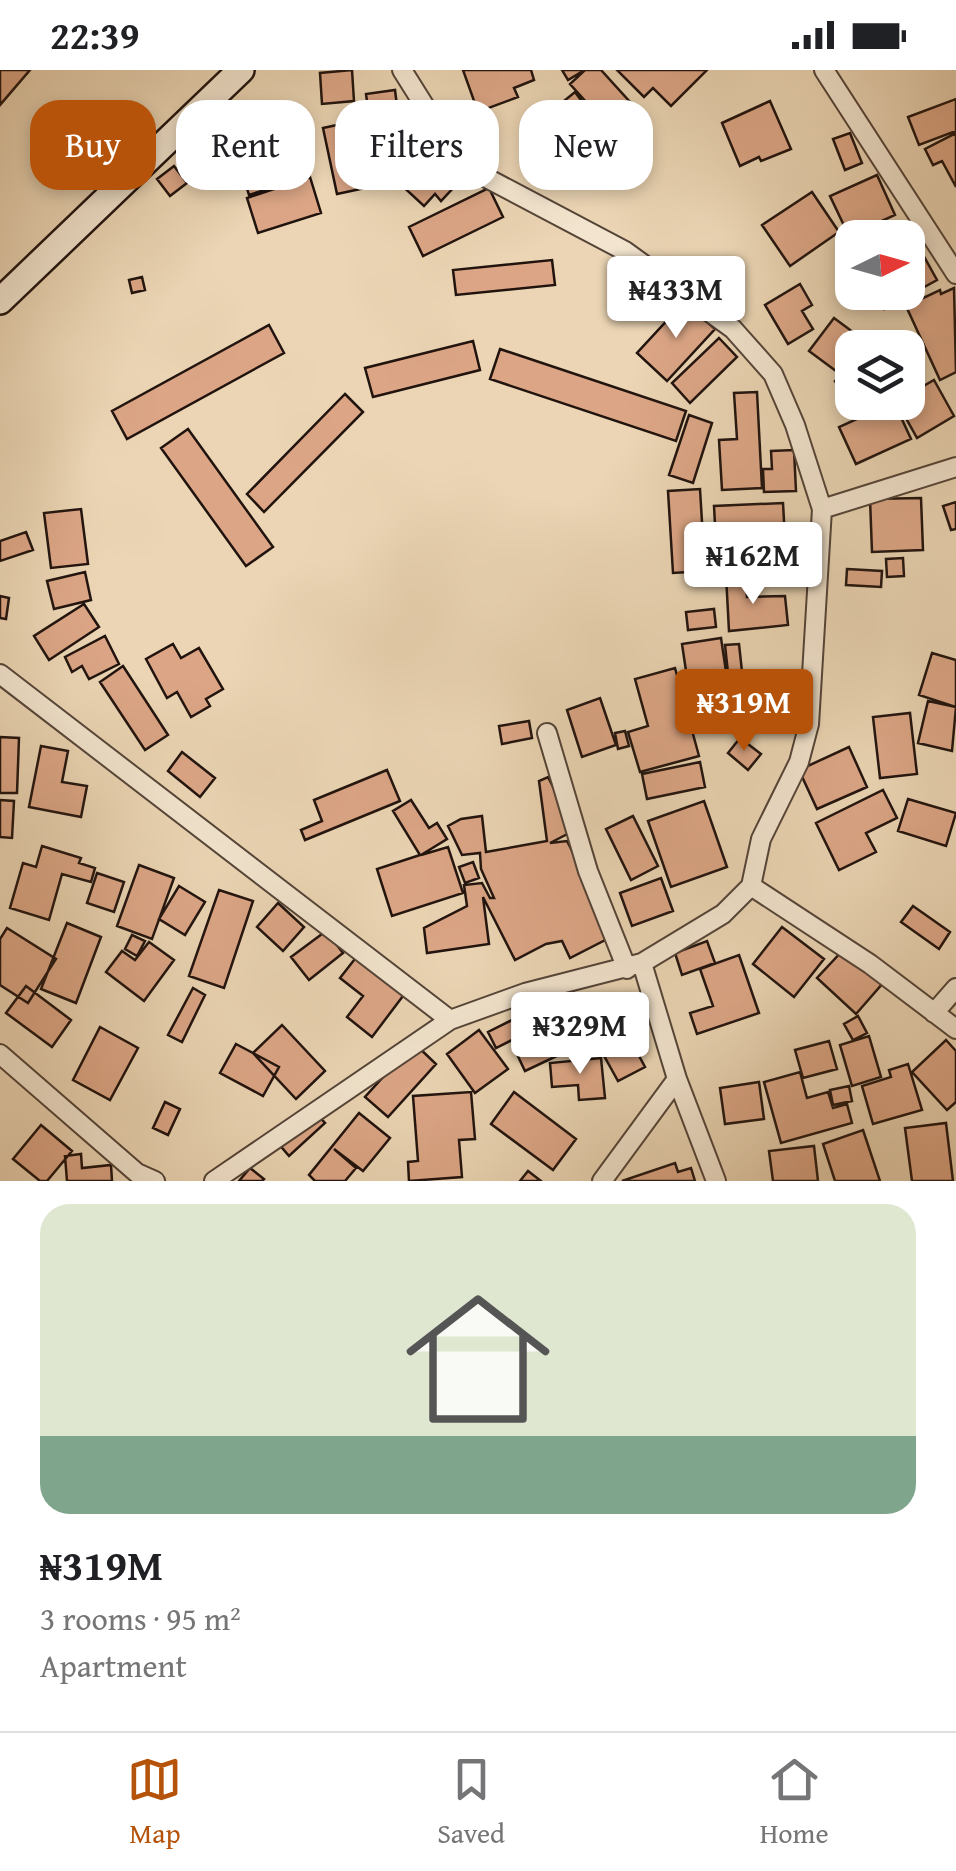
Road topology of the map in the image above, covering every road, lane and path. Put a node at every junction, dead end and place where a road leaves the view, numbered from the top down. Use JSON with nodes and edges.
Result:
{"nodes":[{"id":1,"x":241,"y":70,"type":"edge"},
{"id":2,"x":402,"y":70,"type":"edge"},
{"id":3,"x":824,"y":70,"type":"edge"},
{"id":4,"x":956,"y":274,"type":"edge"},
{"id":5,"x":0,"y":302,"type":"edge"},
{"id":6,"x":956,"y":467,"type":"edge"},
{"id":7,"x":822,"y":509,"type":"junction"},
{"id":8,"x":0,"y":674,"type":"edge"},
{"id":9,"x":548,"y":733,"type":"dead end"},
{"id":10,"x":751,"y":886,"type":"junction"},
{"id":11,"x":634,"y":966,"type":"junction"},
{"id":12,"x":956,"y":988,"type":"edge"},
{"id":13,"x":934,"y":1014,"type":"junction"},
{"id":14,"x":450,"y":1020,"type":"junction"},
{"id":15,"x":956,"y":1029,"type":"edge"},
{"id":16,"x":0,"y":1054,"type":"edge"},
{"id":17,"x":676,"y":1078,"type":"junction"},
{"id":18,"x":155,"y":1181,"type":"edge"},
{"id":19,"x":214,"y":1181,"type":"edge"},
{"id":20,"x":602,"y":1181,"type":"edge"},
{"id":21,"x":716,"y":1181,"type":"edge"}],
"edges":[{"from":1,"to":5,"type":"street"},
{"from":2,"to":7,"type":"street"},
{"from":3,"to":4,"type":"street"},
{"from":6,"to":7,"type":"street"},
{"from":7,"to":10,"type":"street"},
{"from":8,"to":14,"type":"street"},
{"from":9,"to":11,"type":"street"},
{"from":10,"to":11,"type":"street"},
{"from":10,"to":13,"type":"street"},
{"from":11,"to":14,"type":"street"},
{"from":11,"to":17,"type":"street"},
{"from":12,"to":13,"type":"street"},
{"from":13,"to":15,"type":"street"},
{"from":14,"to":19,"type":"street"},
{"from":16,"to":18,"type":"street"},
{"from":17,"to":20,"type":"street"},
{"from":17,"to":21,"type":"street"}]}
